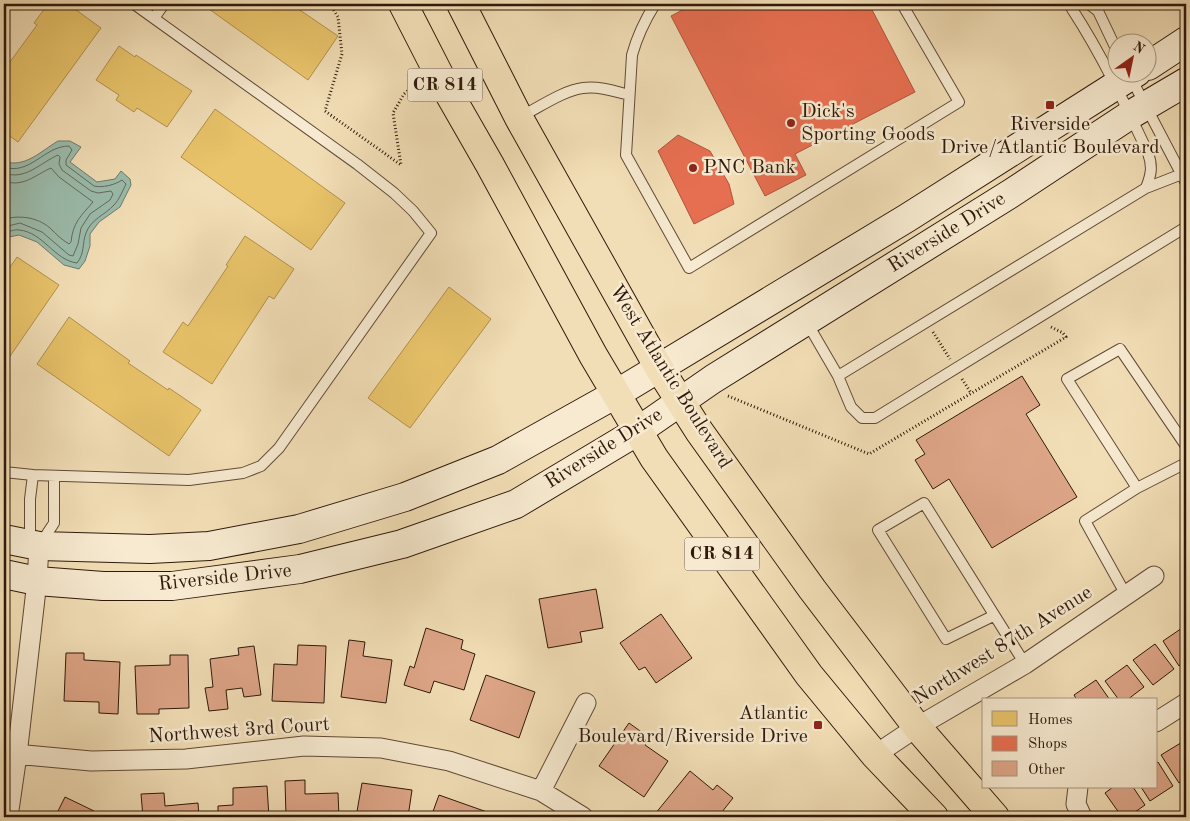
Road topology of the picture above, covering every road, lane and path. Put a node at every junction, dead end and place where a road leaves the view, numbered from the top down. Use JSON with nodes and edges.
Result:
{"nodes":[{"id":1,"x":134,"y":4,"type":"edge"},
{"id":2,"x":164,"y":4,"type":"edge"},
{"id":3,"x":330,"y":4,"type":"edge"},
{"id":4,"x":403,"y":4,"type":"edge"},
{"id":5,"x":462,"y":4,"type":"edge"},
{"id":6,"x":655,"y":4,"type":"edge"},
{"id":7,"x":902,"y":4,"type":"edge"},
{"id":8,"x":1074,"y":4,"type":"edge"},
{"id":9,"x":1089,"y":4,"type":"edge"},
{"id":10,"x":154,"y":18,"type":"junction"},
{"id":11,"x":1108,"y":32,"type":"edge"},
{"id":12,"x":1186,"y":41,"type":"edge"},
{"id":13,"x":1108,"y":54,"type":"edge"},
{"id":14,"x":1158,"y":58,"type":"edge"},
{"id":15,"x":422,"y":78,"type":"dead end"},
{"id":16,"x":1120,"y":82,"type":"edge"},
{"id":17,"x":1133,"y":82,"type":"edge"},
{"id":18,"x":1133,"y":82,"type":"edge"},
{"id":19,"x":1186,"y":82,"type":"edge"},
{"id":20,"x":629,"y":95,"type":"junction"},
{"id":21,"x":1138,"y":111,"type":"junction"},
{"id":22,"x":519,"y":118,"type":"junction"},
{"id":23,"x":1184,"y":179,"type":"edge"},
{"id":24,"x":1146,"y":188,"type":"junction"},
{"id":25,"x":1186,"y":227,"type":"edge"},
{"id":26,"x":806,"y":320,"type":"junction"},
{"id":27,"x":659,"y":368,"type":"junction"},
{"id":28,"x":838,"y":376,"type":"junction"},
{"id":29,"x":616,"y":394,"type":"junction"},
{"id":30,"x":681,"y":401,"type":"junction"},
{"id":31,"x":638,"y":431,"type":"junction"},
{"id":32,"x":1186,"y":446,"type":"edge"},
{"id":33,"x":1186,"y":463,"type":"edge"},
{"id":34,"x":4,"y":472,"type":"edge"},
{"id":35,"x":33,"y":475,"type":"junction"},
{"id":36,"x":54,"y":476,"type":"junction"},
{"id":37,"x":1137,"y":488,"type":"junction"},
{"id":38,"x":4,"y":539,"type":"edge"},
{"id":39,"x":39,"y":546,"type":"junction"},
{"id":40,"x":4,"y":574,"type":"edge"},
{"id":41,"x":1154,"y":576,"type":"dead end"},
{"id":42,"x":37,"y":581,"type":"junction"},
{"id":43,"x":1126,"y":595,"type":"junction"},
{"id":44,"x":994,"y":616,"type":"junction"},
{"id":45,"x":1025,"y":664,"type":"junction"},
{"id":46,"x":586,"y":703,"type":"dead end"},
{"id":47,"x":1186,"y":703,"type":"edge"},
{"id":48,"x":1158,"y":721,"type":"edge"},
{"id":49,"x":917,"y":727,"type":"junction"},
{"id":50,"x":10,"y":754,"type":"edge"},
{"id":51,"x":875,"y":754,"type":"junction"},
{"id":52,"x":1078,"y":788,"type":"edge"},
{"id":53,"x":541,"y":791,"type":"junction"},
{"id":54,"x":8,"y":817,"type":"edge"},
{"id":55,"x":583,"y":817,"type":"edge"},
{"id":56,"x":934,"y":817,"type":"edge"},
{"id":57,"x":996,"y":817,"type":"edge"},
{"id":58,"x":1082,"y":817,"type":"edge"}],
"edges":[{"from":1,"to":10,"type":"lane"},
{"from":2,"to":10,"type":"lane"},
{"from":3,"to":15,"type":"path"},
{"from":4,"to":29,"type":"main road","number":"CR 814"},
{"from":5,"to":22,"type":"main road","name":"West Atlantic Boulevard","number":"CR 814"},
{"from":6,"to":20,"type":"lane"},
{"from":7,"to":20,"type":"lane"},
{"from":8,"to":13,"type":"lane"},
{"from":9,"to":11,"type":"lane"},
{"from":10,"to":36,"type":"lane"},
{"from":12,"to":14,"type":"street","name":"Riverside Drive"},
{"from":16,"to":27,"type":"street","name":"Riverside Drive"},
{"from":17,"to":21,"type":"lane"},
{"from":18,"to":21,"type":"lane"},
{"from":19,"to":21,"type":"street","name":"Riverside Drive"},
{"from":20,"to":22,"type":"lane"},
{"from":21,"to":23,"type":"lane"},
{"from":21,"to":24,"type":"lane"},
{"from":21,"to":26,"type":"street","name":"Riverside Drive"},
{"from":22,"to":27,"type":"main road","name":"West Atlantic Boulevard","number":"CR 814"},
{"from":23,"to":24,"type":"lane"},
{"from":24,"to":28,"type":"lane"},
{"from":25,"to":28,"type":"lane"},
{"from":26,"to":28,"type":"lane"},
{"from":26,"to":30,"type":"street","name":"Riverside Drive"},
{"from":27,"to":29,"type":"street","name":"Riverside Drive"},
{"from":27,"to":30,"type":"main road","name":"West Atlantic Boulevard","number":"CR 814"},
{"from":29,"to":31,"type":"main road","number":"CR 814"},
{"from":29,"to":39,"type":"street","name":"Riverside Drive"},
{"from":30,"to":31,"type":"street","name":"Riverside Drive"},
{"from":30,"to":49,"type":"main road","name":"West Atlantic Boulevard","number":"CR 814"},
{"from":31,"to":42,"type":"street","name":"Riverside Drive"},
{"from":31,"to":51,"type":"main road","number":"CR 814"},
{"from":32,"to":37,"type":"lane"},
{"from":33,"to":37,"type":"lane"},
{"from":34,"to":35,"type":"lane"},
{"from":35,"to":36,"type":"lane"},
{"from":35,"to":39,"type":"lane"},
{"from":36,"to":39,"type":"lane"},
{"from":37,"to":43,"type":"lane"},
{"from":38,"to":39,"type":"street","name":"Riverside Drive"},
{"from":39,"to":42,"type":"street"},
{"from":40,"to":42,"type":"street","name":"Riverside Drive"},
{"from":41,"to":43,"type":"street","name":"Northwest 87th Avenue"},
{"from":42,"to":50,"type":"street"},
{"from":43,"to":45,"type":"street","name":"Northwest 87th Avenue"},
{"from":44,"to":44,"type":"lane"},
{"from":44,"to":45,"type":"lane"},
{"from":45,"to":49,"type":"street","name":"Northwest 87th Avenue"},
{"from":46,"to":53,"type":"street"},
{"from":47,"to":48,"type":"street"},
{"from":49,"to":51,"type":"street","name":"Northwest 87th Avenue"},
{"from":49,"to":57,"type":"main road","name":"West Atlantic Boulevard","number":"CR 814"},
{"from":50,"to":53,"type":"street","name":"Northwest 3rd Court"},
{"from":50,"to":54,"type":"street"},
{"from":51,"to":56,"type":"main road","number":"CR 814"},
{"from":52,"to":58,"type":"street"},
{"from":53,"to":55,"type":"street","name":"Northwest 3rd Court"}]}
